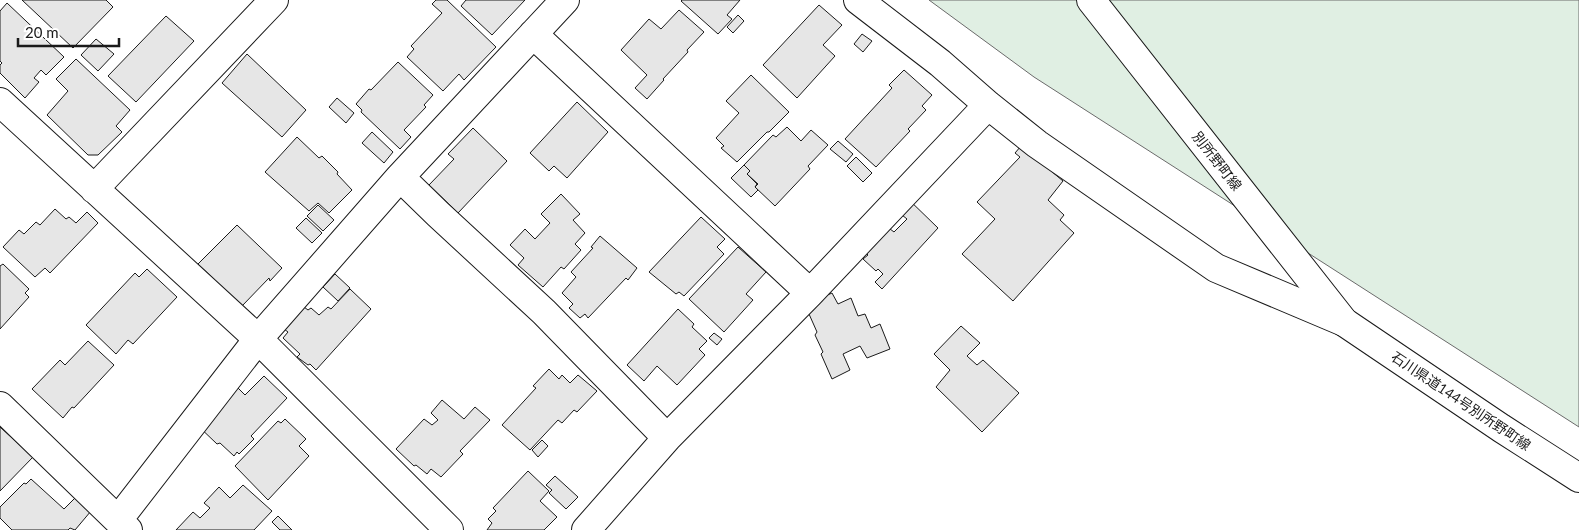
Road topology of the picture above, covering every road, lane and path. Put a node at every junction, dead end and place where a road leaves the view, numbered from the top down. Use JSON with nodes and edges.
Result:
{"nodes":[{"id":1,"x":274,"y":0,"type":"edge"},
{"id":2,"x":565,"y":0,"type":"edge"},
{"id":3,"x":858,"y":0,"type":"edge"},
{"id":4,"x":1090,"y":0,"type":"edge"},
{"id":5,"x":533,"y":34,"type":"junction"},
{"id":6,"x":0,"y":102,"type":"edge"},
{"id":7,"x":988,"y":105,"type":"junction"},
{"id":8,"x":400,"y":177,"type":"junction"},
{"id":9,"x":94,"y":189,"type":"junction"},
{"id":10,"x":810,"y":293,"type":"junction"},
{"id":11,"x":1344,"y":322,"type":"junction"},
{"id":12,"x":258,"y":339,"type":"junction"},
{"id":13,"x":0,"y":406,"type":"edge"},
{"id":14,"x":667,"y":438,"type":"junction"},
{"id":15,"x":1579,"y":478,"type":"edge"},
{"id":16,"x":123,"y":525,"type":"edge"},
{"id":17,"x":449,"y":530,"type":"edge"},
{"id":18,"x":586,"y":530,"type":"edge"}],
"edges":[{"from":1,"to":9,"type":"street"},
{"from":2,"to":5,"type":"street"},
{"from":3,"to":7,"type":"street"},
{"from":4,"to":11,"type":"street","name":"別所野町線"},
{"from":5,"to":8,"type":"street"},
{"from":5,"to":10,"type":"street"},
{"from":6,"to":9,"type":"street"},
{"from":7,"to":10,"type":"street"},
{"from":7,"to":11,"type":"street"},
{"from":8,"to":12,"type":"street"},
{"from":8,"to":14,"type":"street"},
{"from":9,"to":12,"type":"street"},
{"from":10,"to":14,"type":"street"},
{"from":11,"to":15,"type":"street","name":"石川県道144号別所野町線"},
{"from":12,"to":16,"type":"street"},
{"from":12,"to":17,"type":"street"},
{"from":13,"to":16,"type":"street"},
{"from":14,"to":18,"type":"street"}]}
